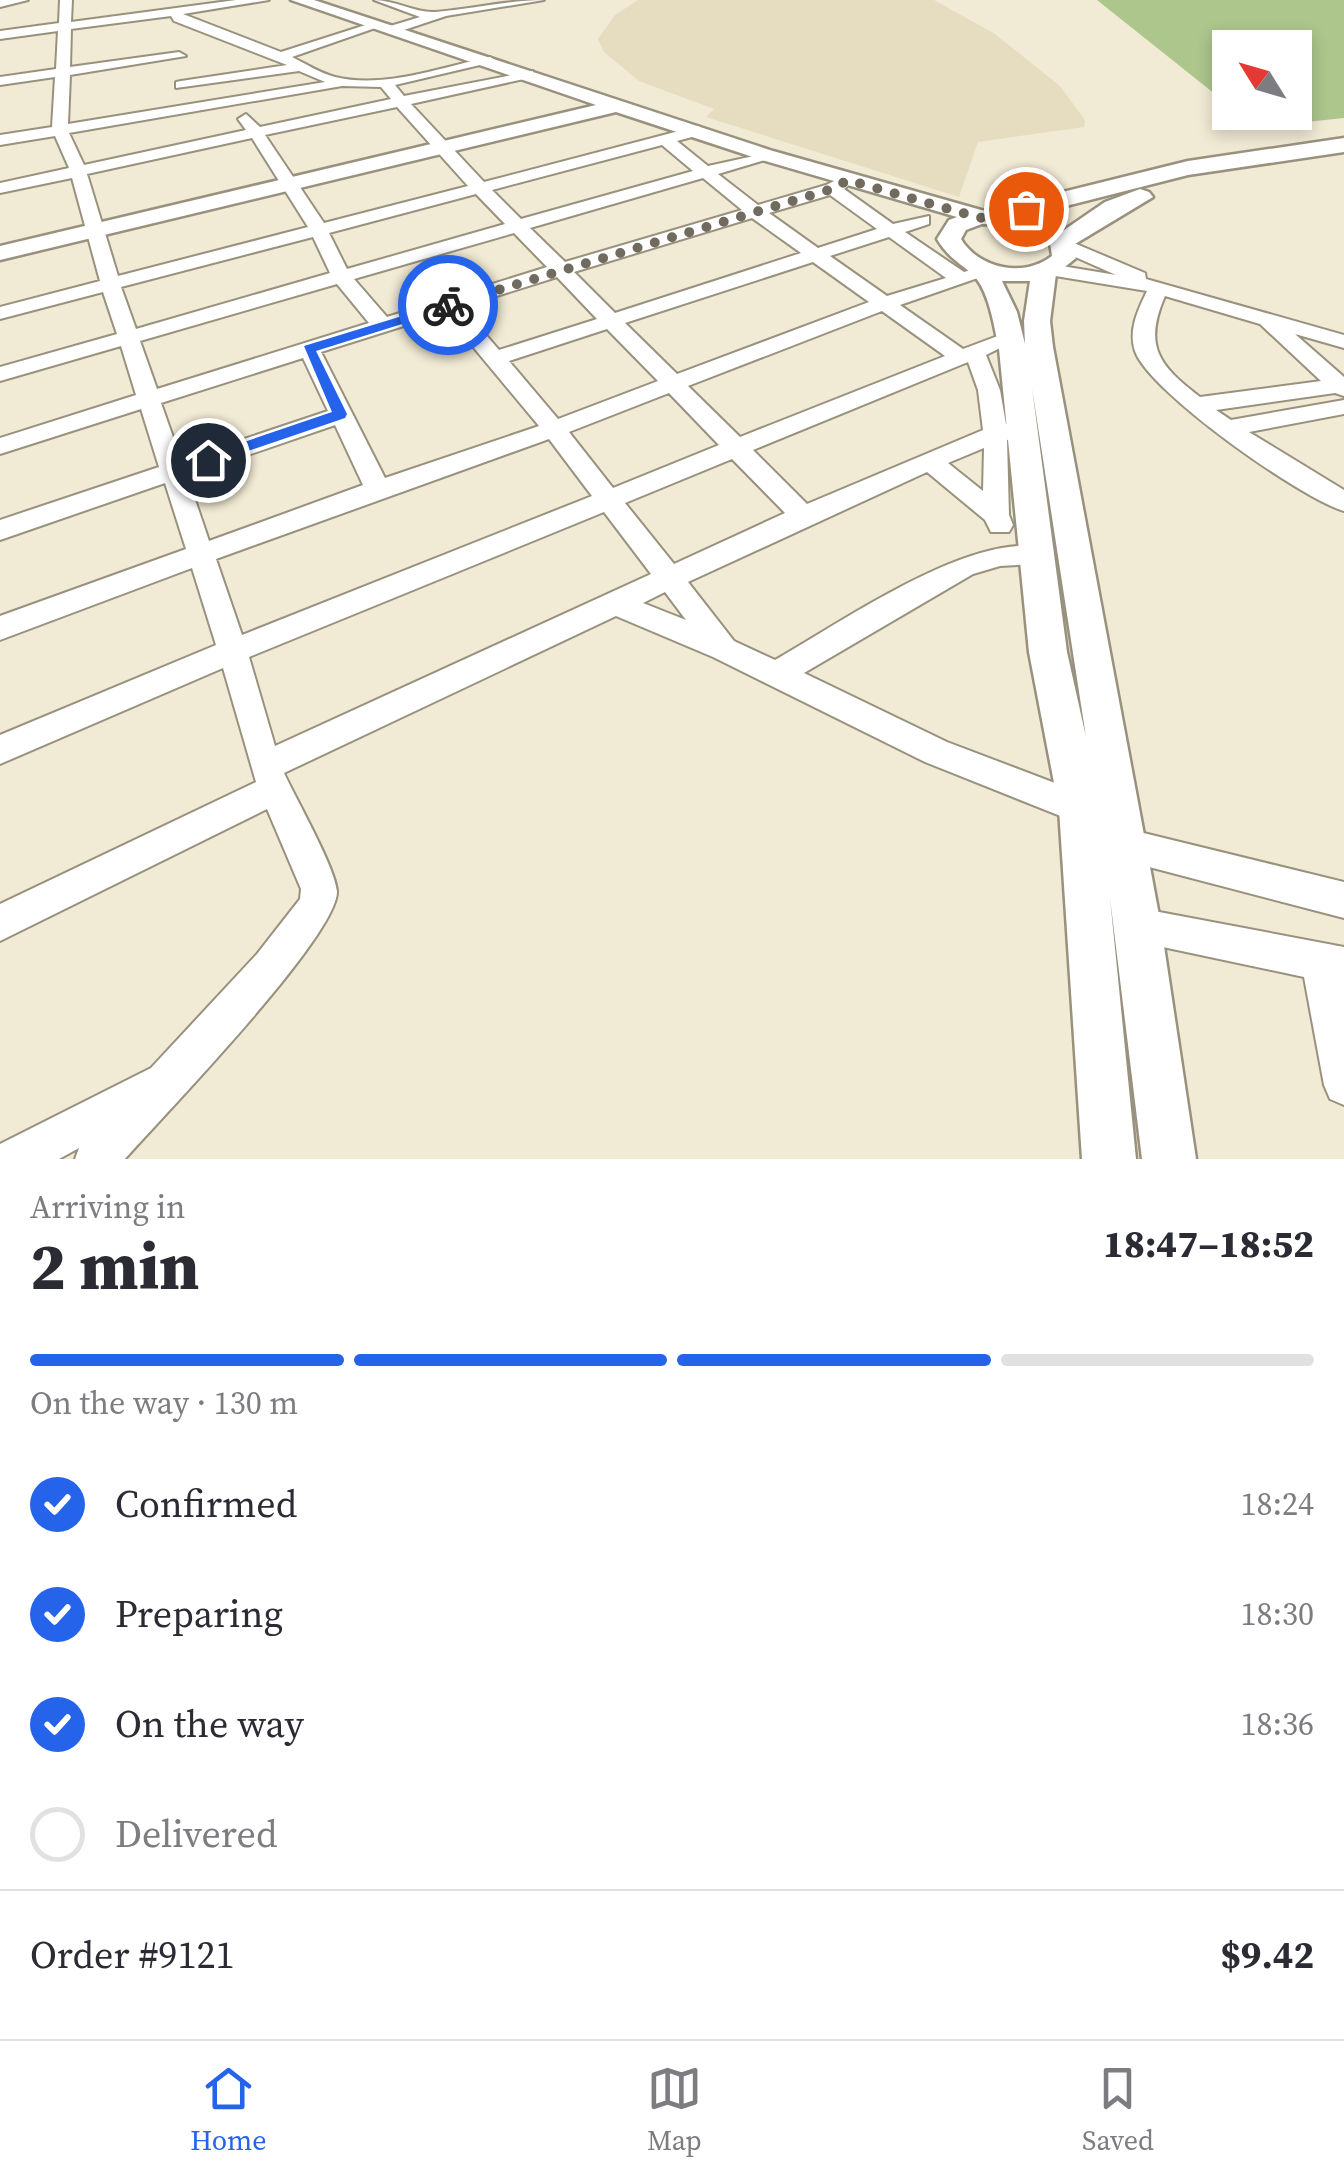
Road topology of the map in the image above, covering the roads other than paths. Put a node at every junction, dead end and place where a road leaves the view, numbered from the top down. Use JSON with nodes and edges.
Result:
{"nodes":[{"id":1,"x":22,"y":0,"type":"edge"},
{"id":2,"x":148,"y":0,"type":"edge"},
{"id":3,"x":263,"y":0,"type":"edge"},
{"id":4,"x":299,"y":0,"type":"edge"},
{"id":5,"x":380,"y":0,"type":"edge"},
{"id":6,"x":538,"y":0,"type":"edge"},
{"id":7,"x":227,"y":2,"type":"edge"},
{"id":8,"x":0,"y":3,"type":"edge"},
{"id":9,"x":490,"y":3,"type":"edge"},
{"id":10,"x":438,"y":10,"type":"edge"},
{"id":11,"x":66,"y":13,"type":"edge"},
{"id":12,"x":150,"y":15,"type":"junction"},
{"id":13,"x":177,"y":15,"type":"junction"},
{"id":14,"x":383,"y":27,"type":"junction"},
{"id":15,"x":0,"y":34,"type":"edge"},
{"id":16,"x":180,"y":56,"type":"junction"},
{"id":17,"x":490,"y":61,"type":"junction"},
{"id":18,"x":288,"y":62,"type":"junction"},
{"id":19,"x":62,"y":73,"type":"junction"},
{"id":20,"x":528,"y":74,"type":"junction"},
{"id":21,"x":0,"y":81,"type":"edge"},
{"id":22,"x":385,"y":83,"type":"junction"},
{"id":23,"x":342,"y":84,"type":"junction"},
{"id":24,"x":181,"y":85,"type":"junction"},
{"id":25,"x":236,"y":101,"type":"junction"},
{"id":26,"x":402,"y":101,"type":"junction"},
{"id":27,"x":620,"y":104,"type":"junction"},
{"id":28,"x":181,"y":110,"type":"junction"},
{"id":29,"x":60,"y":130,"type":"junction"},
{"id":30,"x":698,"y":130,"type":"junction"},
{"id":31,"x":253,"y":133,"type":"junction"},
{"id":32,"x":664,"y":139,"type":"junction"},
{"id":33,"x":0,"y":140,"type":"edge"},
{"id":34,"x":1344,"y":146,"type":"edge"},
{"id":35,"x":441,"y":148,"type":"junction"},
{"id":36,"x":766,"y":155,"type":"junction"},
{"id":37,"x":1344,"y":160,"type":"edge"},
{"id":38,"x":78,"y":170,"type":"junction"},
{"id":39,"x":706,"y":174,"type":"junction"},
{"id":40,"x":292,"y":184,"type":"junction"},
{"id":41,"x":840,"y":184,"type":"junction"},
{"id":42,"x":480,"y":186,"type":"junction"},
{"id":43,"x":0,"y":188,"type":"edge"},
{"id":44,"x":882,"y":191,"type":"junction"},
{"id":45,"x":755,"y":212,"type":"junction"},
{"id":46,"x":988,"y":217,"type":"junction"},
{"id":47,"x":923,"y":220,"type":"junction"},
{"id":48,"x":520,"y":226,"type":"junction"},
{"id":49,"x":98,"y":231,"type":"junction"},
{"id":50,"x":319,"y":231,"type":"junction"},
{"id":51,"x":890,"y":231,"type":"junction"},
{"id":52,"x":949,"y":239,"type":"junction"},
{"id":53,"x":0,"y":254,"type":"edge"},
{"id":54,"x":817,"y":255,"type":"junction"},
{"id":55,"x":1054,"y":257,"type":"junction"},
{"id":56,"x":559,"y":270,"type":"junction"},
{"id":57,"x":976,"y":273,"type":"junction"},
{"id":58,"x":341,"y":276,"type":"junction"},
{"id":59,"x":110,"y":283,"type":"junction"},
{"id":60,"x":1155,"y":287,"type":"junction"},
{"id":61,"x":881,"y":304,"type":"junction"},
{"id":62,"x":449,"y":305,"type":"junction"},
{"id":63,"x":0,"y":314,"type":"edge"},
{"id":64,"x":1265,"y":318,"type":"junction"},
{"id":65,"x":613,"y":320,"type":"junction"},
{"id":66,"x":382,"y":326,"type":"junction"},
{"id":67,"x":1011,"y":337,"type":"junction"},
{"id":68,"x":128,"y":338,"type":"junction"},
{"id":69,"x":1344,"y":342,"type":"edge"},
{"id":70,"x":309,"y":349,"type":"junction"},
{"id":71,"x":968,"y":354,"type":"junction"},
{"id":72,"x":496,"y":358,"type":"junction"},
{"id":73,"x":0,"y":374,"type":"edge"},
{"id":74,"x":672,"y":382,"type":"junction"},
{"id":75,"x":150,"y":398,"type":"junction"},
{"id":76,"x":1339,"y":403,"type":"edge"},
{"id":77,"x":1197,"y":405,"type":"junction"},
{"id":78,"x":340,"y":414,"type":"junction"},
{"id":79,"x":1228,"y":428,"type":"junction"},
{"id":80,"x":554,"y":429,"type":"junction"},
{"id":81,"x":1009,"y":432,"type":"junction"},
{"id":82,"x":0,"y":446,"type":"edge"},
{"id":83,"x":737,"y":446,"type":"junction"},
{"id":84,"x":931,"y":463,"type":"junction"},
{"id":85,"x":175,"y":471,"type":"junction"},
{"id":86,"x":378,"y":489,"type":"junction"},
{"id":87,"x":610,"y":499,"type":"junction"},
{"id":88,"x":1344,"y":502,"type":"edge"},
{"id":89,"x":803,"y":516,"type":"junction"},
{"id":90,"x":996,"y":516,"type":"junction"},
{"id":91,"x":0,"y":530,"type":"edge"},
{"id":92,"x":200,"y":554,"type":"junction"},
{"id":93,"x":1025,"y":555,"type":"junction"},
{"id":94,"x":672,"y":580,"type":"junction"},
{"id":95,"x":617,"y":604,"type":"junction"},
{"id":96,"x":0,"y":628,"type":"edge"},
{"id":97,"x":724,"y":648,"type":"junction"},
{"id":98,"x":233,"y":650,"type":"junction"},
{"id":99,"x":774,"y":674,"type":"junction"},
{"id":100,"x":0,"y":750,"type":"edge"},
{"id":101,"x":270,"y":777,"type":"junction"},
{"id":102,"x":1080,"y":809,"type":"junction"},
{"id":103,"x":1121,"y":832,"type":"junction"},
{"id":104,"x":1344,"y":900,"type":"edge"},
{"id":105,"x":0,"y":923,"type":"edge"},
{"id":106,"x":1138,"y":926,"type":"junction"},
{"id":107,"x":1333,"y":965,"type":"edge"},
{"id":108,"x":164,"y":1081,"type":"junction"},
{"id":109,"x":1344,"y":1085,"type":"edge"},
{"id":110,"x":15,"y":1159,"type":"edge"},
{"id":111,"x":96,"y":1159,"type":"edge"},
{"id":112,"x":1109,"y":1159,"type":"edge"},
{"id":113,"x":1169,"y":1159,"type":"edge"}],
"edges":[{"from":1,"to":8,"type":"street"},
{"from":2,"to":12,"type":"street"},
{"from":3,"to":7,"type":"street"},
{"from":4,"to":14,"type":"main road"},
{"from":5,"to":10,"type":"street"},
{"from":6,"to":9,"type":"street"},
{"from":7,"to":13,"type":"street"},
{"from":9,"to":10,"type":"street"},
{"from":10,"to":14,"type":"street"},
{"from":11,"to":12,"type":"street"},
{"from":11,"to":15,"type":"street"},
{"from":11,"to":19,"type":"street"},
{"from":12,"to":13,"type":"street"},
{"from":13,"to":16,"type":"street"},
{"from":13,"to":18,"type":"street"},
{"from":14,"to":17,"type":"main road"},
{"from":14,"to":18,"type":"street"},
{"from":16,"to":19,"type":"street"},
{"from":16,"to":24,"type":"street"},
{"from":17,"to":20,"type":"main road"},
{"from":17,"to":22,"type":"street"},
{"from":18,"to":23,"type":"street"},
{"from":18,"to":24,"type":"street"},
{"from":19,"to":21,"type":"street"},
{"from":19,"to":29,"type":"street"},
{"from":20,"to":26,"type":"street"},
{"from":20,"to":27,"type":"main road"},
{"from":22,"to":23,"type":"street"},
{"from":22,"to":26,"type":"street"},
{"from":23,"to":25,"type":"street"},
{"from":24,"to":28,"type":"street"},
{"from":25,"to":28,"type":"street"},
{"from":25,"to":31,"type":"street"},
{"from":26,"to":31,"type":"street"},
{"from":26,"to":35,"type":"street"},
{"from":27,"to":30,"type":"main road"},
{"from":27,"to":35,"type":"main road"},
{"from":28,"to":29,"type":"street"},
{"from":29,"to":33,"type":"street"},
{"from":29,"to":38,"type":"street"},
{"from":30,"to":32,"type":"street"},
{"from":30,"to":36,"type":"main road"},
{"from":31,"to":38,"type":"street"},
{"from":31,"to":40,"type":"street"},
{"from":32,"to":39,"type":"street"},
{"from":32,"to":42,"type":"street"},
{"from":34,"to":46,"type":"highway"},
{"from":35,"to":40,"type":"main road"},
{"from":35,"to":42,"type":"street"},
{"from":36,"to":39,"type":"street"},
{"from":36,"to":41,"type":"main road"},
{"from":37,"to":55,"type":"highway"},
{"from":38,"to":43,"type":"street"},
{"from":38,"to":49,"type":"street"},
{"from":39,"to":45,"type":"street"},
{"from":39,"to":48,"type":"street"},
{"from":40,"to":49,"type":"main road"},
{"from":40,"to":50,"type":"street"},
{"from":41,"to":44,"type":"main road"},
{"from":41,"to":45,"type":"street"},
{"from":41,"to":51,"type":"street"},
{"from":42,"to":48,"type":"street"},
{"from":42,"to":50,"type":"street"},
{"from":44,"to":46,"type":"main road"},
{"from":44,"to":47,"type":"main road"},
{"from":45,"to":54,"type":"street"},
{"from":45,"to":56,"type":"street"},
{"from":46,"to":52,"type":"main road"},
{"from":46,"to":55,"type":"main road"},
{"from":47,"to":51,"type":"street"},
{"from":47,"to":52,"type":"main road"},
{"from":48,"to":56,"type":"street"},
{"from":48,"to":58,"type":"street"},
{"from":49,"to":53,"type":"main road"},
{"from":49,"to":59,"type":"street"},
{"from":50,"to":58,"type":"street"},
{"from":50,"to":59,"type":"street"},
{"from":51,"to":54,"type":"street"},
{"from":51,"to":57,"type":"street"},
{"from":52,"to":57,"type":"main road"},
{"from":54,"to":61,"type":"street"},
{"from":54,"to":65,"type":"street"},
{"from":55,"to":57,"type":"main road"},
{"from":55,"to":60,"type":"street"},
{"from":55,"to":60,"type":"street"},
{"from":55,"to":103,"type":"main road"},
{"from":56,"to":62,"type":"street"},
{"from":56,"to":65,"type":"street"},
{"from":57,"to":61,"type":"street"},
{"from":57,"to":67,"type":"main road"},
{"from":58,"to":66,"type":"street"},
{"from":58,"to":68,"type":"street"},
{"from":59,"to":63,"type":"street"},
{"from":59,"to":68,"type":"street"},
{"from":60,"to":64,"type":"street"},
{"from":60,"to":77,"type":"street"},
{"from":61,"to":71,"type":"street"},
{"from":61,"to":74,"type":"street"},
{"from":62,"to":66,"type":"street"},
{"from":62,"to":72,"type":"street"},
{"from":64,"to":69,"type":"street"},
{"from":64,"to":76,"type":"street"},
{"from":65,"to":72,"type":"street"},
{"from":65,"to":74,"type":"street"},
{"from":66,"to":70,"type":"street"},
{"from":67,"to":71,"type":"street"},
{"from":67,"to":81,"type":"main road"},
{"from":68,"to":73,"type":"street"},
{"from":68,"to":75,"type":"street"},
{"from":70,"to":75,"type":"street"},
{"from":70,"to":78,"type":"street"},
{"from":71,"to":81,"type":"street"},
{"from":71,"to":83,"type":"street"},
{"from":72,"to":80,"type":"street"},
{"from":74,"to":80,"type":"street"},
{"from":74,"to":83,"type":"street"},
{"from":75,"to":82,"type":"street"},
{"from":75,"to":85,"type":"street"},
{"from":76,"to":77,"type":"street"},
{"from":76,"to":79,"type":"street"},
{"from":77,"to":79,"type":"street"},
{"from":78,"to":85,"type":"street"},
{"from":78,"to":86,"type":"street"},
{"from":79,"to":88,"type":"street"},
{"from":80,"to":86,"type":"street"},
{"from":80,"to":87,"type":"street"},
{"from":81,"to":84,"type":"street"},
{"from":81,"to":90,"type":"street"},
{"from":81,"to":93,"type":"main road"},
{"from":83,"to":87,"type":"street"},
{"from":83,"to":89,"type":"street"},
{"from":84,"to":89,"type":"street"},
{"from":84,"to":90,"type":"street"},
{"from":85,"to":91,"type":"street"},
{"from":85,"to":92,"type":"street"},
{"from":86,"to":92,"type":"street"},
{"from":87,"to":94,"type":"street"},
{"from":87,"to":98,"type":"street"},
{"from":89,"to":94,"type":"street"},
{"from":90,"to":93,"type":"street"},
{"from":92,"to":96,"type":"street"},
{"from":92,"to":98,"type":"street"},
{"from":93,"to":99,"type":"street"},
{"from":93,"to":102,"type":"main road"},
{"from":94,"to":95,"type":"street"},
{"from":94,"to":97,"type":"street"},
{"from":95,"to":97,"type":"street"},
{"from":95,"to":101,"type":"street"},
{"from":97,"to":99,"type":"street"},
{"from":98,"to":100,"type":"street"},
{"from":98,"to":101,"type":"street"},
{"from":99,"to":102,"type":"street"},
{"from":101,"to":105,"type":"street"},
{"from":101,"to":108,"type":"street"},
{"from":102,"to":103,"type":"street"},
{"from":102,"to":112,"type":"main road"},
{"from":103,"to":104,"type":"street"},
{"from":103,"to":106,"type":"main road"},
{"from":106,"to":107,"type":"street"},
{"from":106,"to":113,"type":"main road"},
{"from":107,"to":109,"type":"street"},
{"from":108,"to":110,"type":"street"},
{"from":108,"to":111,"type":"street"}]}
